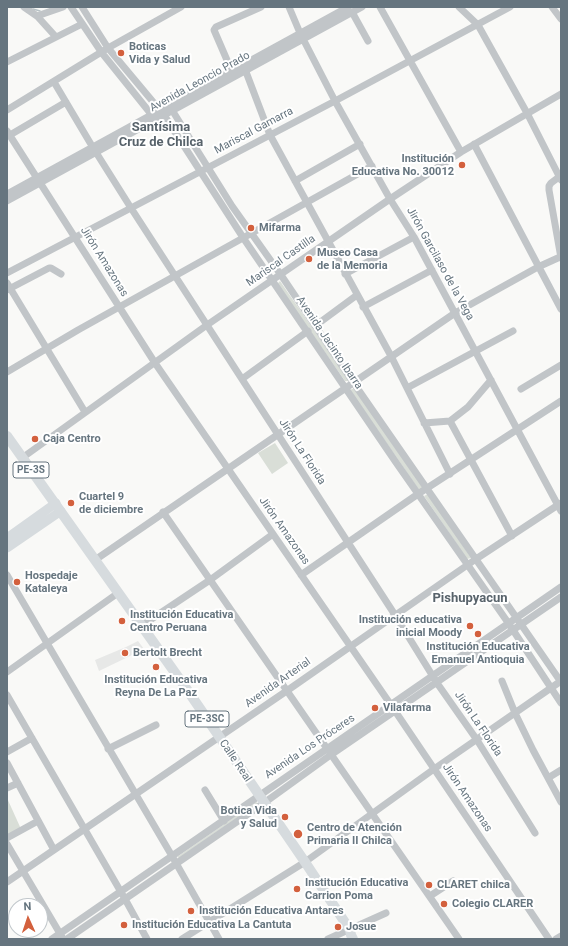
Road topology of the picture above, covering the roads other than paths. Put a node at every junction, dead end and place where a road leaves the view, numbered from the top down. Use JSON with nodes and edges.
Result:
{"nodes":[{"id":1,"x":24,"y":7,"type":"edge"},
{"id":2,"x":63,"y":7,"type":"edge"},
{"id":3,"x":71,"y":7,"type":"edge"},
{"id":4,"x":82,"y":7,"type":"edge"},
{"id":5,"x":181,"y":7,"type":"edge"},
{"id":6,"x":261,"y":7,"type":"edge"},
{"id":7,"x":289,"y":7,"type":"edge"},
{"id":8,"x":362,"y":7,"type":"edge"},
{"id":9,"x":380,"y":7,"type":"edge"},
{"id":10,"x":459,"y":7,"type":"edge"},
{"id":11,"x":510,"y":7,"type":"edge"},
{"id":12,"x":552,"y":7,"type":"edge"},
{"id":13,"x":350,"y":10,"type":"edge"},
{"id":14,"x":37,"y":16,"type":"junction"},
{"id":15,"x":561,"y":19,"type":"edge"},
{"id":16,"x":82,"y":24,"type":"junction"},
{"id":17,"x":478,"y":25,"type":"junction"},
{"id":18,"x":301,"y":36,"type":"junction"},
{"id":19,"x":56,"y":37,"type":"junction"},
{"id":20,"x":368,"y":41,"type":"dead end"},
{"id":21,"x":108,"y":48,"type":"junction"},
{"id":22,"x":102,"y":53,"type":"junction"},
{"id":23,"x":411,"y":60,"type":"junction"},
{"id":24,"x":7,"y":62,"type":"edge"},
{"id":25,"x":244,"y":67,"type":"junction"},
{"id":26,"x":232,"y":70,"type":"junction"},
{"id":27,"x":234,"y":78,"type":"junction"},
{"id":28,"x":54,"y":82,"type":"junction"},
{"id":29,"x":561,"y":94,"type":"edge"},
{"id":30,"x":336,"y":101,"type":"junction"},
{"id":31,"x":66,"y":102,"type":"junction"},
{"id":32,"x":7,"y":110,"type":"edge"},
{"id":33,"x":172,"y":110,"type":"junction"},
{"id":34,"x":162,"y":112,"type":"junction"},
{"id":35,"x":151,"y":114,"type":"junction"},
{"id":36,"x":527,"y":114,"type":"junction"},
{"id":37,"x":8,"y":133,"type":"edge"},
{"id":38,"x":270,"y":135,"type":"junction"},
{"id":39,"x":360,"y":144,"type":"junction"},
{"id":40,"x":474,"y":144,"type":"junction"},
{"id":41,"x":94,"y":149,"type":"junction"},
{"id":42,"x":461,"y":152,"type":"junction"},
{"id":43,"x":372,"y":166,"type":"junction"},
{"id":44,"x":207,"y":168,"type":"junction"},
{"id":45,"x":200,"y":172,"type":"junction"},
{"id":46,"x":560,"y":179,"type":"edge"},
{"id":47,"x":38,"y":181,"type":"junction"},
{"id":48,"x":295,"y":181,"type":"junction"},
{"id":49,"x":7,"y":194,"type":"edge"},
{"id":50,"x":390,"y":198,"type":"junction"},
{"id":51,"x":7,"y":202,"type":"edge"},
{"id":52,"x":307,"y":203,"type":"junction"},
{"id":53,"x":131,"y":208,"type":"junction"},
{"id":54,"x":251,"y":234,"type":"junction"},
{"id":55,"x":75,"y":237,"type":"junction"},
{"id":56,"x":414,"y":237,"type":"junction"},
{"id":57,"x":244,"y":239,"type":"junction"},
{"id":58,"x":328,"y":242,"type":"junction"},
{"id":59,"x":561,"y":257,"type":"edge"},
{"id":60,"x":538,"y":266,"type":"junction"},
{"id":61,"x":432,"y":270,"type":"junction"},
{"id":62,"x":7,"y":273,"type":"edge"},
{"id":63,"x":60,"y":274,"type":"dead end"},
{"id":64,"x":345,"y":274,"type":"junction"},
{"id":65,"x":281,"y":275,"type":"junction"},
{"id":66,"x":175,"y":277,"type":"junction"},
{"id":67,"x":273,"y":280,"type":"junction"},
{"id":68,"x":8,"y":287,"type":"edge"},
{"id":69,"x":357,"y":295,"type":"junction"},
{"id":70,"x":363,"y":307,"type":"junction"},
{"id":71,"x":120,"y":308,"type":"junction"},
{"id":72,"x":561,"y":308,"type":"edge"},
{"id":73,"x":455,"y":313,"type":"junction"},
{"id":74,"x":207,"y":326,"type":"junction"},
{"id":75,"x":315,"y":326,"type":"junction"},
{"id":76,"x":308,"y":331,"type":"junction"},
{"id":77,"x":513,"y":331,"type":"dead end"},
{"id":78,"x":47,"y":349,"type":"junction"},
{"id":79,"x":474,"y":351,"type":"junction"},
{"id":80,"x":391,"y":356,"type":"junction"},
{"id":81,"x":155,"y":363,"type":"junction"},
{"id":82,"x":561,"y":365,"type":"edge"},
{"id":83,"x":7,"y":372,"type":"edge"},
{"id":84,"x":242,"y":379,"type":"junction"},
{"id":85,"x":491,"y":380,"type":"junction"},
{"id":86,"x":353,"y":382,"type":"junction"},
{"id":87,"x":346,"y":387,"type":"junction"},
{"id":88,"x":407,"y":388,"type":"junction"},
{"id":89,"x":521,"y":389,"type":"dead end"},
{"id":90,"x":561,"y":400,"type":"edge"},
{"id":91,"x":85,"y":412,"type":"junction"},
{"id":92,"x":378,"y":417,"type":"junction"},
{"id":93,"x":450,"y":421,"type":"junction"},
{"id":94,"x":369,"y":423,"type":"junction"},
{"id":95,"x":424,"y":423,"type":"junction"},
{"id":96,"x":518,"y":430,"type":"junction"},
{"id":97,"x":277,"y":435,"type":"junction"},
{"id":98,"x":7,"y":436,"type":"edge"},
{"id":99,"x":11,"y":448,"type":"edge"},
{"id":100,"x":22,"y":458,"type":"junction"},
{"id":101,"x":471,"y":460,"type":"junction"},
{"id":102,"x":227,"y":469,"type":"junction"},
{"id":103,"x":450,"y":474,"type":"junction"},
{"id":104,"x":428,"y":488,"type":"junction"},
{"id":105,"x":418,"y":494,"type":"junction"},
{"id":106,"x":560,"y":506,"type":"edge"},
{"id":107,"x":58,"y":507,"type":"junction"},
{"id":108,"x":163,"y":512,"type":"junction"},
{"id":109,"x":272,"y":534,"type":"junction"},
{"id":110,"x":512,"y":536,"type":"junction"},
{"id":111,"x":7,"y":538,"type":"edge"},
{"id":112,"x":348,"y":543,"type":"junction"},
{"id":113,"x":7,"y":548,"type":"edge"},
{"id":114,"x":476,"y":559,"type":"junction"},
{"id":115,"x":95,"y":560,"type":"junction"},
{"id":116,"x":468,"y":565,"type":"junction"},
{"id":117,"x":7,"y":575,"type":"edge"},
{"id":118,"x":301,"y":575,"type":"junction"},
{"id":119,"x":210,"y":580,"type":"junction"},
{"id":120,"x":561,"y":587,"type":"edge"},
{"id":121,"x":118,"y":593,"type":"junction"},
{"id":122,"x":561,"y":597,"type":"edge"},
{"id":123,"x":395,"y":615,"type":"junction"},
{"id":124,"x":517,"y":617,"type":"junction"},
{"id":125,"x":509,"y":624,"type":"junction"},
{"id":126,"x":522,"y":624,"type":"junction"},
{"id":127,"x":141,"y":626,"type":"junction"},
{"id":128,"x":513,"y":631,"type":"junction"},
{"id":129,"x":46,"y":644,"type":"junction"},
{"id":130,"x":350,"y":646,"type":"junction"},
{"id":131,"x":7,"y":672,"type":"edge"},
{"id":132,"x":432,"y":675,"type":"junction"},
{"id":133,"x":502,"y":681,"type":"dead end"},
{"id":134,"x":561,"y":682,"type":"edge"},
{"id":135,"x":437,"y":683,"type":"junction"},
{"id":136,"x":550,"y":689,"type":"junction"},
{"id":137,"x":288,"y":690,"type":"junction"},
{"id":138,"x":7,"y":694,"type":"edge"},
{"id":139,"x":561,"y":703,"type":"edge"},
{"id":140,"x":390,"y":704,"type":"junction"},
{"id":141,"x":395,"y":711,"type":"junction"},
{"id":142,"x":515,"y":713,"type":"junction"},
{"id":143,"x":156,"y":725,"type":"dead end"},
{"id":144,"x":219,"y":737,"type":"junction"},
{"id":145,"x":32,"y":738,"type":"junction"},
{"id":146,"x":477,"y":740,"type":"junction"},
{"id":147,"x":327,"y":748,"type":"junction"},
{"id":148,"x":108,"y":749,"type":"junction"},
{"id":149,"x":7,"y":752,"type":"edge"},
{"id":150,"x":332,"y":754,"type":"junction"},
{"id":151,"x":7,"y":763,"type":"edge"},
{"id":152,"x":434,"y":769,"type":"junction"},
{"id":153,"x":561,"y":770,"type":"edge"},
{"id":154,"x":548,"y":778,"type":"junction"},
{"id":155,"x":18,"y":783,"type":"junction"},
{"id":156,"x":7,"y":788,"type":"edge"},
{"id":157,"x":205,"y":790,"type":"dead end"},
{"id":158,"x":135,"y":794,"type":"junction"},
{"id":159,"x":261,"y":799,"type":"junction"},
{"id":160,"x":561,"y":802,"type":"edge"},
{"id":161,"x":372,"y":813,"type":"junction"},
{"id":162,"x":38,"y":821,"type":"junction"},
{"id":163,"x":224,"y":821,"type":"junction"},
{"id":164,"x":85,"y":829,"type":"junction"},
{"id":165,"x":535,"y":833,"type":"dead end"},
{"id":166,"x":7,"y":838,"type":"edge"},
{"id":167,"x":7,"y":844,"type":"edge"},
{"id":168,"x":54,"y":850,"type":"junction"},
{"id":169,"x":172,"y":856,"type":"junction"},
{"id":170,"x":305,"y":862,"type":"junction"},
{"id":171,"x":176,"y":864,"type":"junction"},
{"id":172,"x":23,"y":871,"type":"junction"},
{"id":173,"x":454,"y":881,"type":"dead end"},
{"id":174,"x":7,"y":882,"type":"edge"},
{"id":175,"x":120,"y":891,"type":"junction"},
{"id":176,"x":430,"y":896,"type":"junction"},
{"id":177,"x":125,"y":899,"type":"junction"},
{"id":178,"x":386,"y":913,"type":"dead end"},
{"id":179,"x":210,"y":922,"type":"junction"},
{"id":180,"x":351,"y":933,"type":"edge"},
{"id":181,"x":62,"y":936,"type":"edge"},
{"id":182,"x":561,"y":936,"type":"edge"},
{"id":183,"x":52,"y":939,"type":"edge"},
{"id":184,"x":68,"y":939,"type":"edge"},
{"id":185,"x":147,"y":939,"type":"edge"},
{"id":186,"x":182,"y":939,"type":"edge"},
{"id":187,"x":219,"y":939,"type":"edge"},
{"id":188,"x":328,"y":939,"type":"edge"},
{"id":189,"x":361,"y":939,"type":"edge"},
{"id":190,"x":459,"y":939,"type":"edge"},
{"id":191,"x":548,"y":939,"type":"edge"},
{"id":192,"x":556,"y":939,"type":"edge"}],
"edges":[{"from":1,"to":14,"type":"street"},
{"from":2,"to":14,"type":"street"},
{"from":3,"to":16,"type":"street"},
{"from":4,"to":21,"type":"street","name":"Avenida Jacinto Ibarra"},
{"from":5,"to":21,"type":"street"},
{"from":6,"to":26,"type":"street"},
{"from":7,"to":18,"type":"street","name":"Jirón Garcilaso de la Vega"},
{"from":8,"to":13,"type":"street","name":"Avenida Leoncio Prado"},
{"from":9,"to":23,"type":"street"},
{"from":10,"to":17,"type":"street"},
{"from":11,"to":17,"type":"street","name":"Mariscal Gamarra"},
{"from":12,"to":15,"type":"street"},
{"from":13,"to":18,"type":"street","name":"Avenida Leoncio Prado"},
{"from":13,"to":20,"type":"street"},
{"from":14,"to":19,"type":"street"},
{"from":16,"to":19,"type":"street"},
{"from":16,"to":22,"type":"street"},
{"from":17,"to":23,"type":"street","name":"Mariscal Gamarra"},
{"from":17,"to":36,"type":"street"},
{"from":18,"to":25,"type":"street","name":"Avenida Leoncio Prado"},
{"from":18,"to":30,"type":"street","name":"Jirón Garcilaso de la Vega"},
{"from":19,"to":24,"type":"street"},
{"from":21,"to":22,"type":"street"},
{"from":21,"to":34,"type":"street","name":"Avenida Jacinto Ibarra"},
{"from":22,"to":28,"type":"street"},
{"from":22,"to":35,"type":"street"},
{"from":23,"to":30,"type":"street","name":"Mariscal Gamarra"},
{"from":23,"to":42,"type":"street"},
{"from":25,"to":26,"type":"street","name":"Avenida Leoncio Prado"},
{"from":25,"to":27,"type":"street","name":"Avenida Leoncio Prado"},
{"from":25,"to":38,"type":"street"},
{"from":26,"to":27,"type":"street"},
{"from":26,"to":34,"type":"street","name":"Avenida Leoncio Prado"},
{"from":27,"to":33,"type":"street","name":"Avenida Leoncio Prado"},
{"from":28,"to":31,"type":"street","name":"Jirón La Florida"},
{"from":28,"to":32,"type":"street"},
{"from":29,"to":36,"type":"street","name":"Mariscal Castilla"},
{"from":30,"to":38,"type":"street","name":"Mariscal Gamarra"},
{"from":30,"to":39,"type":"street","name":"Jirón Garcilaso de la Vega"},
{"from":31,"to":37,"type":"street"},
{"from":31,"to":41,"type":"street","name":"Jirón La Florida"},
{"from":33,"to":34,"type":"street"},
{"from":33,"to":44,"type":"street","name":"Avenida Jacinto Ibarra"},
{"from":34,"to":35,"type":"street","name":"Avenida Leoncio Prado"},
{"from":34,"to":41,"type":"street","name":"Avenida Leoncio Prado"},
{"from":34,"to":45,"type":"street","name":"Avenida Jacinto Ibarra"},
{"from":35,"to":41,"type":"street","name":"Avenida Leoncio Prado"},
{"from":36,"to":40,"type":"street","name":"Mariscal Castilla"},
{"from":36,"to":46,"type":"street"},
{"from":37,"to":47,"type":"street","name":"Jirón Amazonas"},
{"from":38,"to":44,"type":"street","name":"Mariscal Gamarra"},
{"from":38,"to":48,"type":"street"},
{"from":39,"to":43,"type":"street","name":"Jirón Garcilaso de la Vega"},
{"from":39,"to":48,"type":"street"},
{"from":40,"to":42,"type":"street","name":"Mariscal Castilla"},
{"from":40,"to":60,"type":"street"},
{"from":41,"to":47,"type":"street","name":"Avenida Leoncio Prado"},
{"from":41,"to":53,"type":"street","name":"Jirón La Florida"},
{"from":42,"to":50,"type":"street","name":"Mariscal Castilla"},
{"from":43,"to":50,"type":"street","name":"Jirón Garcilaso de la Vega"},
{"from":43,"to":52,"type":"street"},
{"from":44,"to":45,"type":"street","name":"Mariscal Gamarra"},
{"from":44,"to":54,"type":"street","name":"Avenida Jacinto Ibarra"},
{"from":45,"to":53,"type":"street","name":"Mariscal Gamarra"},
{"from":45,"to":57,"type":"street","name":"Avenida Jacinto Ibarra"},
{"from":46,"to":59,"type":"street"},
{"from":47,"to":49,"type":"street","name":"Avenida Leoncio Prado"},
{"from":47,"to":51,"type":"street","name":"Avenida Leoncio Prado"},
{"from":47,"to":55,"type":"street","name":"Jirón Amazonas"},
{"from":48,"to":52,"type":"street"},
{"from":50,"to":56,"type":"street","name":"Jirón Garcilaso de la Vega"},
{"from":50,"to":58,"type":"street","name":"Mariscal Castilla"},
{"from":52,"to":54,"type":"street"},
{"from":52,"to":58,"type":"street"},
{"from":53,"to":55,"type":"street","name":"Mariscal Gamarra"},
{"from":53,"to":66,"type":"street","name":"Jirón La Florida"},
{"from":54,"to":57,"type":"street"},
{"from":54,"to":65,"type":"street","name":"Avenida Jacinto Ibarra"},
{"from":55,"to":62,"type":"street","name":"Mariscal Gamarra"},
{"from":55,"to":71,"type":"street","name":"Jirón Amazonas"},
{"from":56,"to":61,"type":"street","name":"Jirón Garcilaso de la Vega"},
{"from":56,"to":64,"type":"street"},
{"from":57,"to":66,"type":"street"},
{"from":57,"to":67,"type":"street","name":"Avenida Jacinto Ibarra"},
{"from":58,"to":64,"type":"street"},
{"from":58,"to":65,"type":"street","name":"Mariscal Castilla"},
{"from":59,"to":60,"type":"street"},
{"from":60,"to":72,"type":"street"},
{"from":60,"to":73,"type":"street"},
{"from":61,"to":70,"type":"street"},
{"from":61,"to":73,"type":"street","name":"Jirón Garcilaso de la Vega"},
{"from":63,"to":68,"type":"street"},
{"from":64,"to":69,"type":"street"},
{"from":65,"to":67,"type":"street","name":"Mariscal Castilla"},
{"from":65,"to":75,"type":"street","name":"Avenida Jacinto Ibarra"},
{"from":66,"to":71,"type":"street"},
{"from":66,"to":74,"type":"street","name":"Jirón La Florida"},
{"from":67,"to":74,"type":"street","name":"Mariscal Castilla"},
{"from":67,"to":76,"type":"street","name":"Avenida Jacinto Ibarra"},
{"from":68,"to":78,"type":"street"},
{"from":69,"to":70,"type":"street"},
{"from":69,"to":75,"type":"street"},
{"from":70,"to":80,"type":"street"},
{"from":71,"to":78,"type":"street"},
{"from":71,"to":81,"type":"street","name":"Jirón Amazonas"},
{"from":73,"to":79,"type":"street","name":"Jirón Garcilaso de la Vega"},
{"from":73,"to":80,"type":"street"},
{"from":74,"to":81,"type":"street","name":"Mariscal Castilla"},
{"from":74,"to":84,"type":"street","name":"Jirón La Florida"},
{"from":75,"to":86,"type":"street","name":"Avenida Jacinto Ibarra"},
{"from":76,"to":84,"type":"street"},
{"from":76,"to":87,"type":"street","name":"Avenida Jacinto Ibarra"},
{"from":77,"to":79,"type":"street"},
{"from":78,"to":83,"type":"street"},
{"from":78,"to":91,"type":"street"},
{"from":79,"to":85,"type":"street","name":"Jirón Garcilaso de la Vega"},
{"from":79,"to":88,"type":"street"},
{"from":80,"to":86,"type":"street"},
{"from":80,"to":88,"type":"street"},
{"from":81,"to":91,"type":"street","name":"Mariscal Castilla"},
{"from":81,"to":102,"type":"street","name":"Jirón Amazonas"},
{"from":82,"to":89,"type":"street"},
{"from":84,"to":97,"type":"street","name":"Jirón La Florida"},
{"from":85,"to":93,"type":"street"},
{"from":85,"to":96,"type":"street","name":"Jirón Garcilaso de la Vega"},
{"from":86,"to":87,"type":"street"},
{"from":86,"to":92,"type":"street","name":"Avenida Jacinto Ibarra"},
{"from":87,"to":94,"type":"street","name":"Avenida Jacinto Ibarra"},
{"from":87,"to":97,"type":"street"},
{"from":88,"to":95,"type":"street"},
{"from":90,"to":96,"type":"street"},
{"from":91,"to":100,"type":"street","name":"Mariscal Castilla"},
{"from":92,"to":94,"type":"street"},
{"from":92,"to":104,"type":"street","name":"Avenida Jacinto Ibarra"},
{"from":93,"to":95,"type":"street"},
{"from":93,"to":101,"type":"street"},
{"from":94,"to":105,"type":"street","name":"Avenida Jacinto Ibarra"},
{"from":95,"to":103,"type":"street"},
{"from":96,"to":101,"type":"street"},
{"from":96,"to":106,"type":"street","name":"Jirón Garcilaso de la Vega"},
{"from":97,"to":102,"type":"street"},
{"from":97,"to":112,"type":"street","name":"Jirón La Florida"},
{"from":98,"to":99,"type":"highway","name":"Calle Real","number":"PE-3S"},
{"from":99,"to":100,"type":"highway","name":"Calle Real","number":"PE-3S"},
{"from":100,"to":107,"type":"highway","name":"Calle Real","number":"PE-3S"},
{"from":101,"to":103,"type":"street"},
{"from":101,"to":110,"type":"street"},
{"from":102,"to":108,"type":"street"},
{"from":102,"to":109,"type":"street","name":"Jirón Amazonas"},
{"from":103,"to":104,"type":"street"},
{"from":104,"to":105,"type":"street"},
{"from":104,"to":114,"type":"street","name":"Avenida Jacinto Ibarra"},
{"from":105,"to":112,"type":"street"},
{"from":105,"to":116,"type":"street","name":"Avenida Jacinto Ibarra"},
{"from":106,"to":110,"type":"street","name":"Avenida Arterial"},
{"from":107,"to":111,"type":"main road"},
{"from":107,"to":113,"type":"main road"},
{"from":107,"to":115,"type":"highway","name":"Calle Real","number":"PE-3SC"},
{"from":108,"to":115,"type":"street"},
{"from":108,"to":119,"type":"street"},
{"from":109,"to":118,"type":"street","name":"Jirón Amazonas"},
{"from":109,"to":119,"type":"street"},
{"from":110,"to":114,"type":"street","name":"Avenida Arterial"},
{"from":112,"to":118,"type":"street"},
{"from":112,"to":123,"type":"street","name":"Jirón La Florida"},
{"from":114,"to":116,"type":"street","name":"Avenida Arterial"},
{"from":114,"to":124,"type":"street","name":"Avenida Jacinto Ibarra"},
{"from":115,"to":121,"type":"highway","name":"Calle Real","number":"PE-3SC"},
{"from":116,"to":123,"type":"street","name":"Avenida Arterial"},
{"from":116,"to":125,"type":"street","name":"Avenida Jacinto Ibarra"},
{"from":117,"to":129,"type":"street"},
{"from":118,"to":130,"type":"street","name":"Jirón Amazonas"},
{"from":119,"to":127,"type":"street"},
{"from":119,"to":137,"type":"street"},
{"from":120,"to":124,"type":"street","name":"Avenida Los Próceres"},
{"from":121,"to":127,"type":"highway","name":"Calle Real","number":"PE-3SC"},
{"from":121,"to":129,"type":"street"},
{"from":122,"to":126,"type":"street","name":"Avenida Los Próceres"},
{"from":123,"to":130,"type":"street","name":"Avenida Arterial"},
{"from":123,"to":132,"type":"street","name":"Jirón La Florida"},
{"from":124,"to":125,"type":"street","name":"Avenida Los Próceres"},
{"from":124,"to":126,"type":"street","name":"Avenida Jacinto Ibarra"},
{"from":125,"to":128,"type":"street","name":"Avenida Jacinto Ibarra"},
{"from":125,"to":132,"type":"street","name":"Avenida Los Próceres"},
{"from":126,"to":128,"type":"street","name":"Avenida Los Próceres"},
{"from":126,"to":134,"type":"street","name":"Avenida Jacinto Ibarra"},
{"from":127,"to":144,"type":"highway","name":"Calle Real","number":"PE-3SC"},
{"from":128,"to":135,"type":"street","name":"Avenida Los Próceres"},
{"from":128,"to":136,"type":"street","name":"Avenida Jacinto Ibarra"},
{"from":129,"to":131,"type":"street"},
{"from":129,"to":148,"type":"street"},
{"from":130,"to":137,"type":"street","name":"Avenida Arterial"},
{"from":130,"to":140,"type":"street","name":"Jirón Amazonas"},
{"from":132,"to":135,"type":"street","name":"Jirón La Florida"},
{"from":132,"to":140,"type":"street","name":"Avenida Los Próceres"},
{"from":133,"to":142,"type":"street"},
{"from":134,"to":136,"type":"street"},
{"from":135,"to":141,"type":"street","name":"Avenida Los Próceres"},
{"from":135,"to":146,"type":"street","name":"Jirón La Florida"},
{"from":136,"to":139,"type":"street","name":"Avenida Jacinto Ibarra"},
{"from":136,"to":142,"type":"street"},
{"from":137,"to":144,"type":"street","name":"Avenida Arterial"},
{"from":137,"to":147,"type":"street"},
{"from":138,"to":145,"type":"street"},
{"from":140,"to":141,"type":"street","name":"Jirón Amazonas"},
{"from":140,"to":147,"type":"street","name":"Avenida Los Próceres"},
{"from":141,"to":150,"type":"street","name":"Avenida Los Próceres"},
{"from":141,"to":152,"type":"street","name":"Jirón Amazonas"},
{"from":142,"to":146,"type":"street"},
{"from":142,"to":154,"type":"street"},
{"from":143,"to":148,"type":"street"},
{"from":144,"to":158,"type":"street","name":"Avenida Arterial"},
{"from":144,"to":159,"type":"highway","name":"Calle Real","number":"PE-3SC"},
{"from":145,"to":149,"type":"street"},
{"from":145,"to":164,"type":"street"},
{"from":146,"to":152,"type":"street"},
{"from":146,"to":165,"type":"street","name":"Jirón La Florida"},
{"from":147,"to":150,"type":"street"},
{"from":147,"to":159,"type":"street","name":"Avenida Los Próceres"},
{"from":148,"to":158,"type":"street"},
{"from":150,"to":159,"type":"street","name":"Avenida Los Próceres"},
{"from":150,"to":161,"type":"street"},
{"from":151,"to":155,"type":"street"},
{"from":152,"to":161,"type":"street"},
{"from":152,"to":191,"type":"street","name":"Jirón Amazonas"},
{"from":153,"to":154,"type":"street"},
{"from":154,"to":160,"type":"street"},
{"from":155,"to":156,"type":"street"},
{"from":155,"to":162,"type":"street"},
{"from":157,"to":163,"type":"street"},
{"from":158,"to":164,"type":"street","name":"Avenida Arterial"},
{"from":158,"to":169,"type":"street"},
{"from":159,"to":163,"type":"street","name":"Avenida Los Próceres"},
{"from":159,"to":170,"type":"highway","name":"Calle Real","number":"PE-3SC"},
{"from":159,"to":171,"type":"street","name":"Avenida Los Próceres"},
{"from":161,"to":170,"type":"street"},
{"from":161,"to":176,"type":"street"},
{"from":162,"to":166,"type":"street"},
{"from":162,"to":168,"type":"street"},
{"from":163,"to":169,"type":"street","name":"Avenida Los Próceres"},
{"from":164,"to":168,"type":"street","name":"Avenida Arterial"},
{"from":164,"to":175,"type":"street"},
{"from":167,"to":172,"type":"street"},
{"from":168,"to":172,"type":"street","name":"Avenida Arterial"},
{"from":169,"to":171,"type":"street"},
{"from":169,"to":175,"type":"street","name":"Avenida Los Próceres"},
{"from":170,"to":179,"type":"street"},
{"from":170,"to":180,"type":"highway","name":"Calle Real","number":"PE-3SC"},
{"from":171,"to":177,"type":"street","name":"Avenida Los Próceres"},
{"from":171,"to":179,"type":"street"},
{"from":172,"to":174,"type":"street","name":"Avenida Arterial"},
{"from":172,"to":181,"type":"street"},
{"from":173,"to":176,"type":"street"},
{"from":175,"to":177,"type":"street"},
{"from":175,"to":181,"type":"street","name":"Avenida Los Próceres"},
{"from":176,"to":190,"type":"street"},
{"from":177,"to":184,"type":"street","name":"Avenida Los Próceres"},
{"from":177,"to":185,"type":"street"},
{"from":178,"to":180,"type":"street"},
{"from":179,"to":186,"type":"street"},
{"from":179,"to":187,"type":"street"},
{"from":180,"to":188,"type":"street"},
{"from":180,"to":189,"type":"highway","name":"Calle Real","number":"PE-3SC"},
{"from":181,"to":183,"type":"street","name":"Avenida Los Próceres"},
{"from":182,"to":192,"type":"street"}]}
